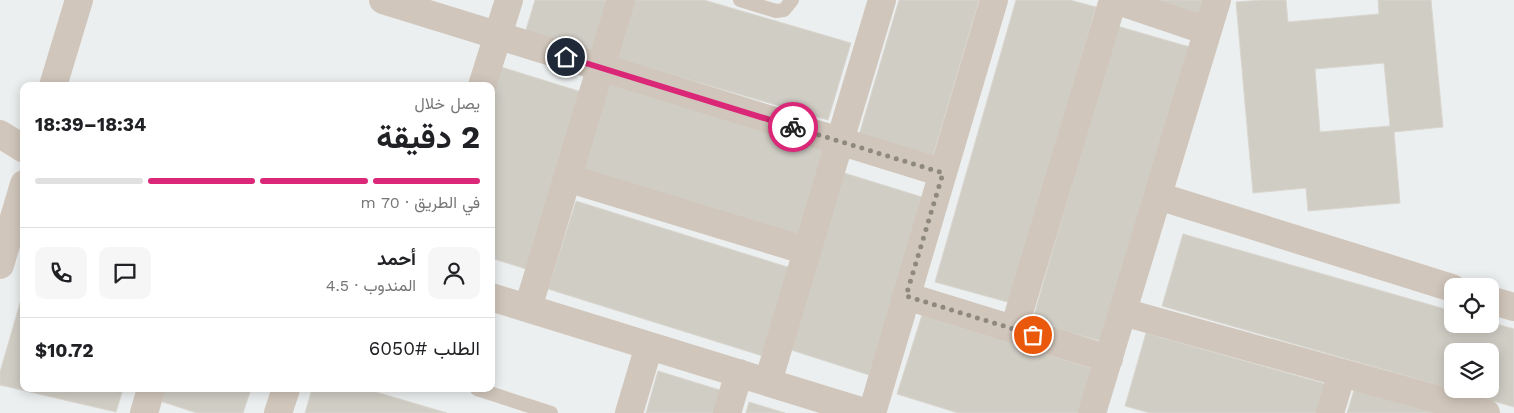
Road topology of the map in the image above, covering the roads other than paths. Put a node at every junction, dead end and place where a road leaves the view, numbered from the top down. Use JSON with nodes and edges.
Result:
{"nodes":[{"id":1,"x":79,"y":0,"type":"edge"},
{"id":2,"x":383,"y":0,"type":"edge"},
{"id":3,"x":509,"y":0,"type":"edge"},
{"id":4,"x":621,"y":0,"type":"edge"},
{"id":5,"x":740,"y":0,"type":"edge"},
{"id":6,"x":792,"y":0,"type":"edge"},
{"id":7,"x":882,"y":0,"type":"edge"},
{"id":8,"x":994,"y":0,"type":"edge"},
{"id":9,"x":1114,"y":0,"type":"edge"},
{"id":10,"x":1217,"y":0,"type":"edge"},
{"id":11,"x":1208,"y":31,"type":"junction"},
{"id":12,"x":498,"y":35,"type":"junction"},
{"id":13,"x":600,"y":68,"type":"junction"},
{"id":14,"x":54,"y":82,"type":"edge"},
{"id":15,"x":483,"y":82,"type":"edge"},
{"id":16,"x":0,"y":134,"type":"edge"},
{"id":17,"x":840,"y":141,"type":"junction"},
{"id":18,"x":20,"y":147,"type":"edge"},
{"id":19,"x":943,"y":173,"type":"junction"},
{"id":20,"x":567,"y":178,"type":"junction"},
{"id":21,"x":1158,"y":196,"type":"junction"},
{"id":22,"x":20,"y":198,"type":"edge"},
{"id":23,"x":807,"y":251,"type":"junction"},
{"id":24,"x":0,"y":266,"type":"edge"},
{"id":25,"x":1444,"y":285,"type":"edge"},
{"id":26,"x":906,"y":296,"type":"junction"},
{"id":27,"x":495,"y":298,"type":"edge"},
{"id":28,"x":1499,"y":303,"type":"edge"},
{"id":29,"x":1514,"y":307,"type":"edge"},
{"id":30,"x":528,"y":308,"type":"junction"},
{"id":31,"x":1123,"y":312,"type":"junction"},
{"id":32,"x":1014,"y":329,"type":"junction"},
{"id":33,"x":649,"y":346,"type":"junction"},
{"id":34,"x":1109,"y":360,"type":"junction"},
{"id":35,"x":739,"y":373,"type":"junction"},
{"id":36,"x":1342,"y":373,"type":"junction"},
{"id":37,"x":768,"y":382,"type":"junction"},
{"id":38,"x":285,"y":392,"type":"edge"},
{"id":39,"x":486,"y":392,"type":"edge"},
{"id":40,"x":859,"y":412,"type":"edge"},
{"id":41,"x":1097,"y":412,"type":"edge"},
{"id":42,"x":278,"y":413,"type":"edge"},
{"id":43,"x":551,"y":413,"type":"edge"},
{"id":44,"x":629,"y":413,"type":"edge"},
{"id":45,"x":727,"y":413,"type":"edge"},
{"id":46,"x":1330,"y":413,"type":"edge"},
{"id":47,"x":1486,"y":413,"type":"edge"}],
"edges":[{"from":1,"to":14,"type":"street"},
{"from":2,"to":12,"type":"street"},
{"from":3,"to":12,"type":"street"},
{"from":4,"to":13,"type":"street"},
{"from":5,"to":6,"type":"lane"},
{"from":7,"to":17,"type":"street"},
{"from":8,"to":19,"type":"street"},
{"from":9,"to":11,"type":"street"},
{"from":9,"to":32,"type":"street"},
{"from":10,"to":11,"type":"street"},
{"from":11,"to":21,"type":"street"},
{"from":12,"to":13,"type":"street"},
{"from":12,"to":15,"type":"street"},
{"from":13,"to":17,"type":"street"},
{"from":13,"to":20,"type":"street"},
{"from":16,"to":18,"type":"street"},
{"from":17,"to":19,"type":"street"},
{"from":17,"to":23,"type":"street"},
{"from":19,"to":26,"type":"street"},
{"from":20,"to":23,"type":"street"},
{"from":20,"to":30,"type":"street"},
{"from":21,"to":25,"type":"street"},
{"from":21,"to":31,"type":"street"},
{"from":22,"to":24,"type":"street"},
{"from":23,"to":37,"type":"street"},
{"from":26,"to":32,"type":"street"},
{"from":26,"to":40,"type":"street"},
{"from":27,"to":30,"type":"street"},
{"from":28,"to":29,"type":"street"},
{"from":30,"to":33,"type":"street"},
{"from":31,"to":34,"type":"street"},
{"from":31,"to":36,"type":"street"},
{"from":32,"to":34,"type":"street"},
{"from":33,"to":35,"type":"street"},
{"from":33,"to":44,"type":"street"},
{"from":34,"to":41,"type":"street"},
{"from":35,"to":37,"type":"street"},
{"from":35,"to":45,"type":"street"},
{"from":36,"to":46,"type":"street"},
{"from":36,"to":47,"type":"street"},
{"from":37,"to":40,"type":"street"},
{"from":38,"to":42,"type":"street"},
{"from":39,"to":43,"type":"lane"}]}
